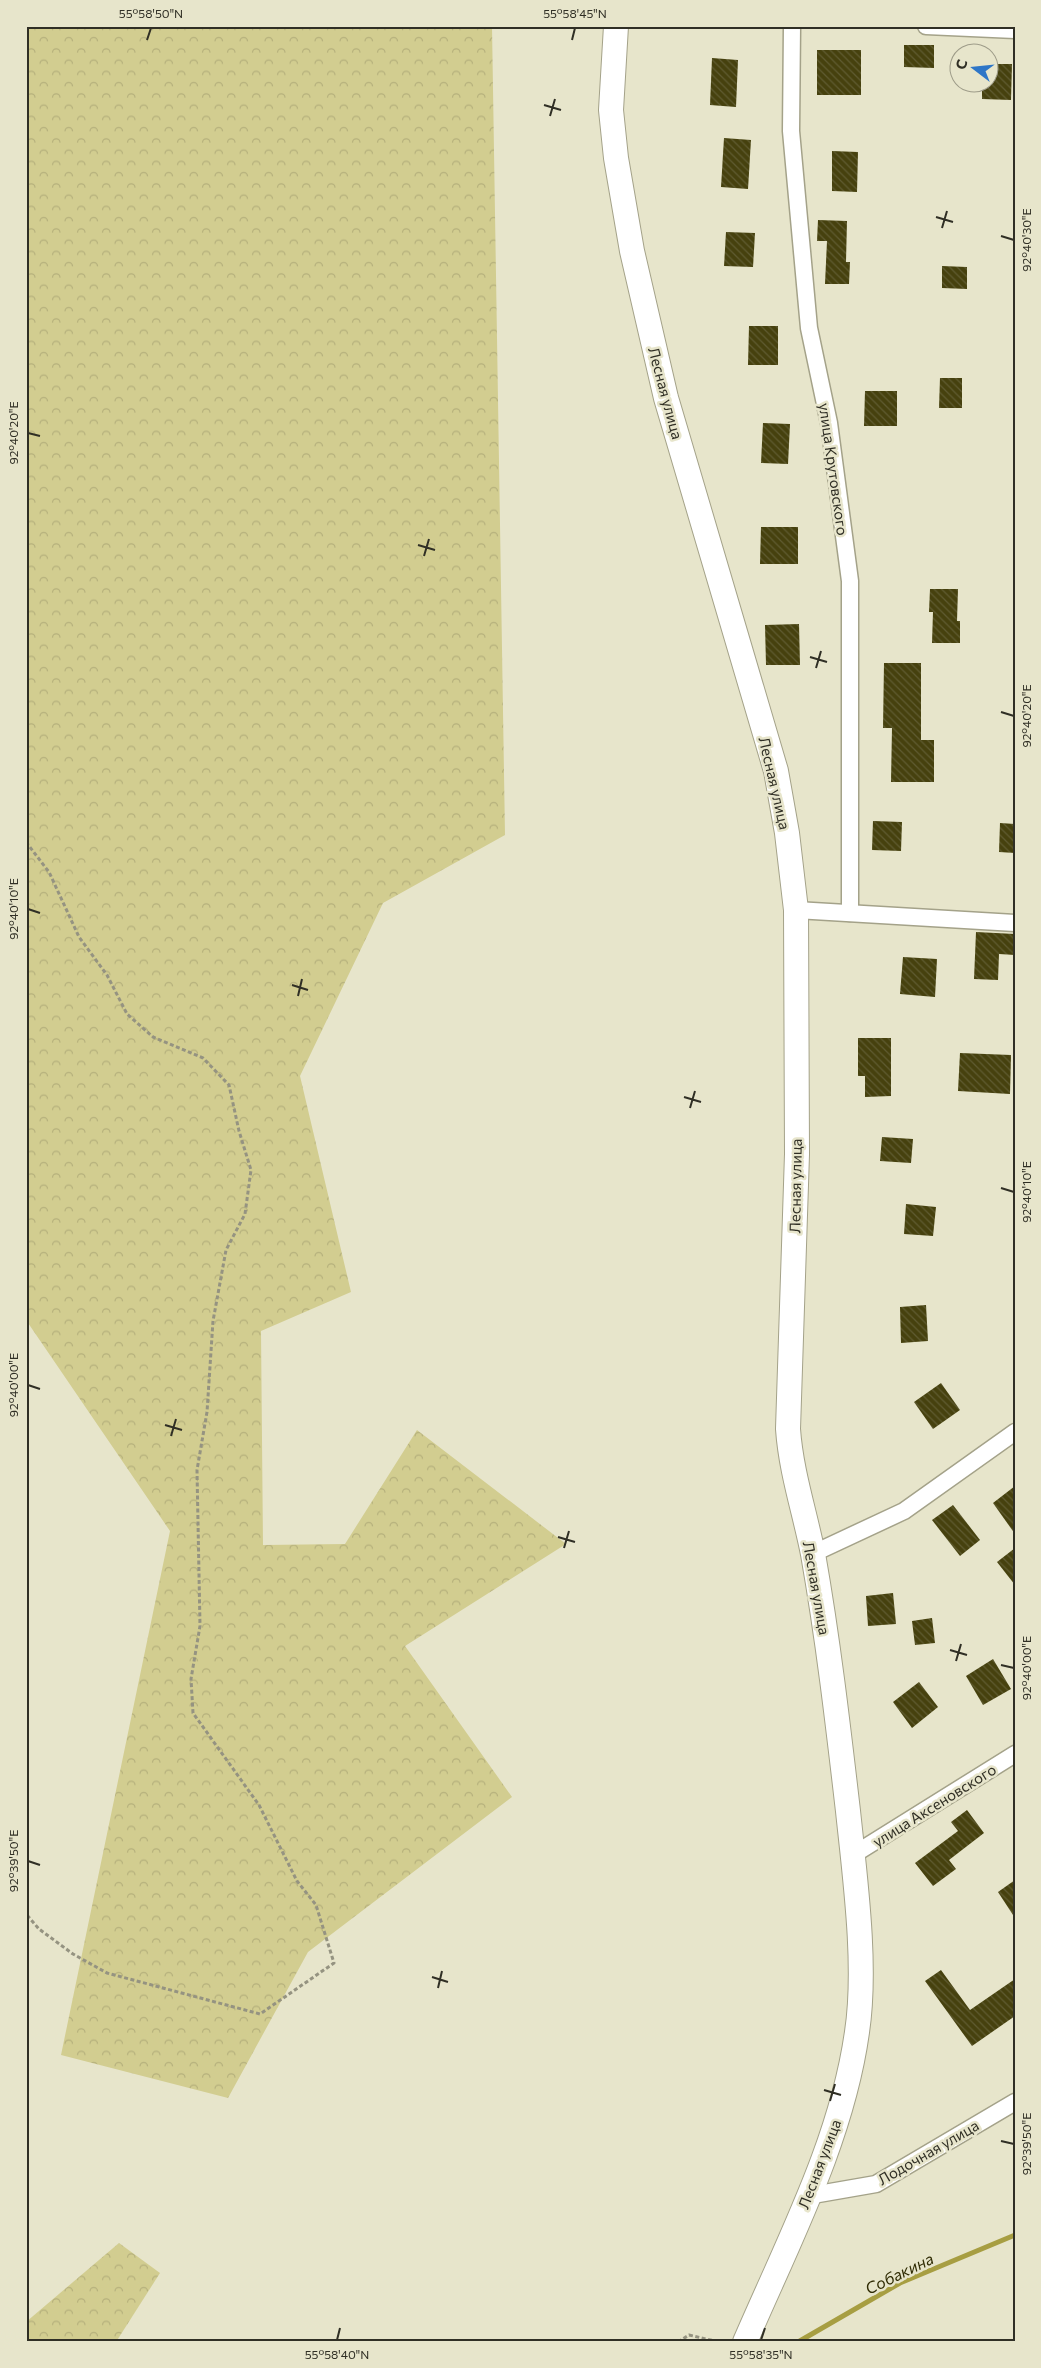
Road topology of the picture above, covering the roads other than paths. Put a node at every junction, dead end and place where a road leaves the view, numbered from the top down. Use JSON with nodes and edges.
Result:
{"nodes":[{"id":1,"x":616,"y":26,"type":"edge"},
{"id":2,"x":792,"y":26,"type":"edge"},
{"id":3,"x":926,"y":26,"type":"edge"},
{"id":4,"x":1015,"y":30,"type":"edge"},
{"id":5,"x":796,"y":910,"type":"junction"},
{"id":6,"x":850,"y":913,"type":"junction"},
{"id":7,"x":1015,"y":923,"type":"edge"},
{"id":8,"x":1015,"y":1432,"type":"edge"},
{"id":9,"x":812,"y":1554,"type":"junction"},
{"id":10,"x":1015,"y":1754,"type":"edge"},
{"id":11,"x":853,"y":1855,"type":"junction"},
{"id":12,"x":1015,"y":2102,"type":"edge"},
{"id":13,"x":808,"y":2196,"type":"junction"},
{"id":14,"x":745,"y":2342,"type":"edge"}],
"edges":[{"from":1,"to":5,"type":"main road","name":"Лесная улица"},
{"from":2,"to":6,"type":"street","name":"улица Крутовского"},
{"from":3,"to":4,"type":"street"},
{"from":5,"to":6,"type":"street"},
{"from":5,"to":9,"type":"main road","name":"Лесная улица"},
{"from":6,"to":7,"type":"street"},
{"from":8,"to":9,"type":"street"},
{"from":9,"to":11,"type":"main road","name":"Лесная улица"},
{"from":10,"to":11,"type":"street","name":"улица Аксеновского"},
{"from":11,"to":13,"type":"main road","name":"Лесная улица"},
{"from":12,"to":13,"type":"street","name":"Лодочная улица"},
{"from":13,"to":14,"type":"main road","name":"Лесная улица"}]}
